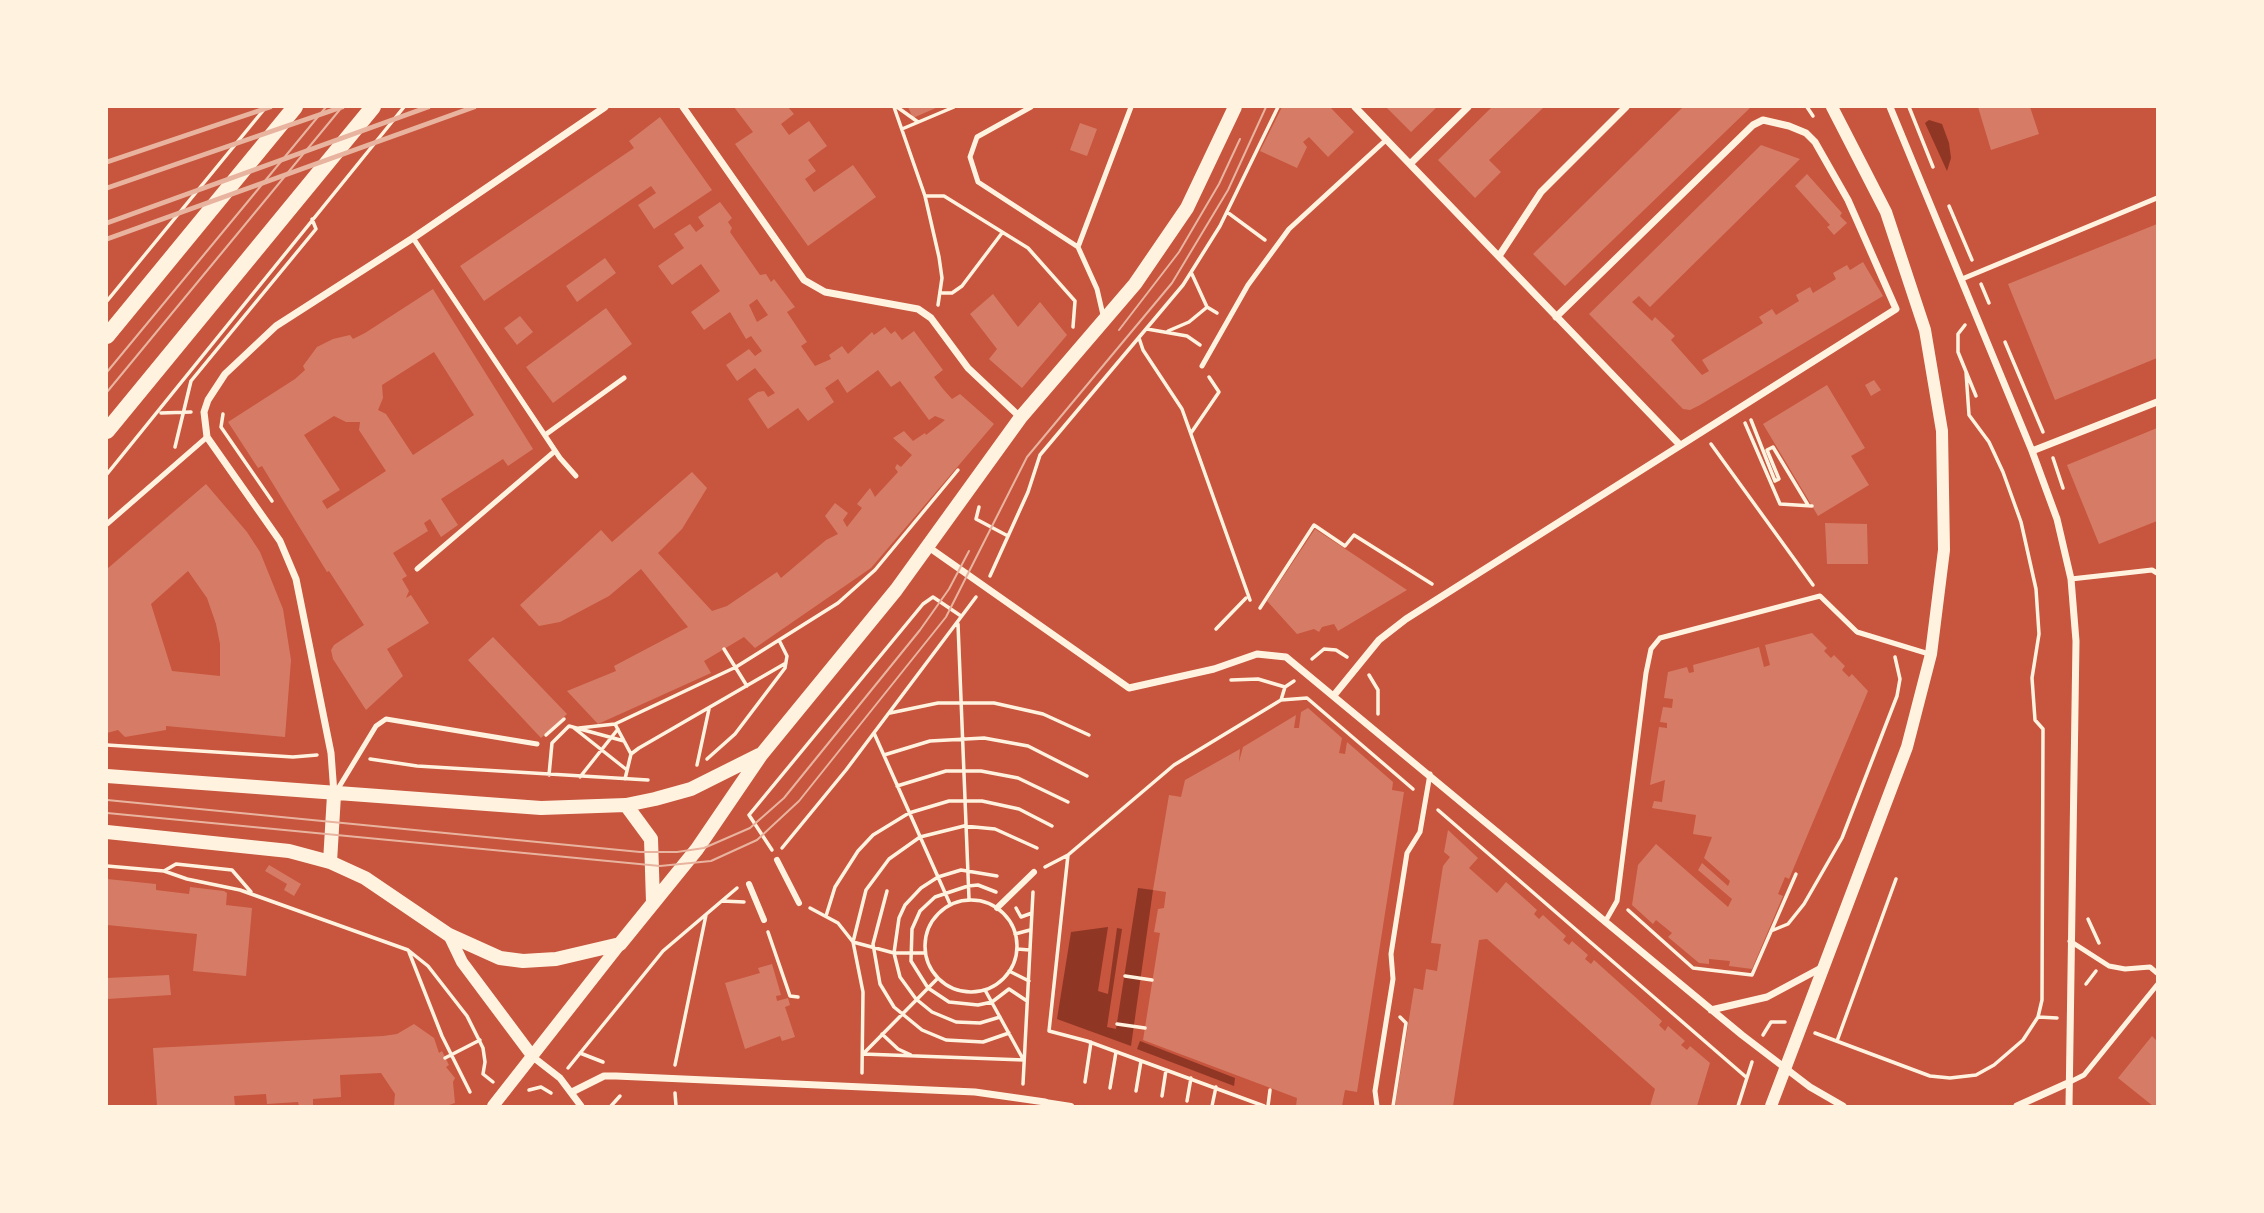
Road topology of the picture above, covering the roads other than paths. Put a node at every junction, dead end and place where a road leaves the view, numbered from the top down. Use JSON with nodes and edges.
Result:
{"nodes":[{"id":1,"x":295,"y":107,"type":"edge"},
{"id":2,"x":373,"y":107,"type":"edge"},
{"id":3,"x":605,"y":107,"type":"edge"},
{"id":4,"x":682,"y":107,"type":"edge"},
{"id":5,"x":1031,"y":107,"type":"edge"},
{"id":6,"x":1131,"y":107,"type":"edge"},
{"id":7,"x":1235,"y":107,"type":"edge"},
{"id":8,"x":1355,"y":107,"type":"edge"},
{"id":9,"x":1468,"y":107,"type":"edge"},
{"id":10,"x":1626,"y":107,"type":"edge"},
{"id":11,"x":1890,"y":107,"type":"edge"},
{"id":12,"x":1835,"y":112,"type":"edge"},
{"id":13,"x":1387,"y":139,"type":"junction"},
{"id":14,"x":1410,"y":164,"type":"junction"},
{"id":15,"x":2157,"y":198,"type":"edge"},
{"id":16,"x":413,"y":238,"type":"junction"},
{"id":17,"x":1078,"y":247,"type":"junction"},
{"id":18,"x":1499,"y":257,"type":"junction"},
{"id":19,"x":1962,"y":279,"type":"junction"},
{"id":20,"x":1556,"y":317,"type":"junction"},
{"id":21,"x":1105,"y":321,"type":"junction"},
{"id":22,"x":107,"y":336,"type":"edge"},
{"id":23,"x":1202,"y":366,"type":"road end"},
{"id":24,"x":624,"y":378,"type":"dead end"},
{"id":25,"x":2157,"y":402,"type":"edge"},
{"id":26,"x":1021,"y":417,"type":"junction"},
{"id":27,"x":107,"y":431,"type":"edge"},
{"id":28,"x":545,"y":435,"type":"junction"},
{"id":29,"x":207,"y":437,"type":"junction"},
{"id":30,"x":1680,"y":445,"type":"junction"},
{"id":31,"x":555,"y":451,"type":"junction"},
{"id":32,"x":2032,"y":451,"type":"junction"},
{"id":33,"x":576,"y":476,"type":"dead end"},
{"id":34,"x":107,"y":524,"type":"edge"},
{"id":35,"x":927,"y":546,"type":"junction"},
{"id":36,"x":417,"y":569,"type":"dead end"},
{"id":37,"x":2157,"y":573,"type":"edge"},
{"id":38,"x":2071,"y":579,"type":"junction"},
{"id":39,"x":1931,"y":654,"type":"junction"},
{"id":40,"x":1335,"y":694,"type":"junction"},
{"id":41,"x":537,"y":744,"type":"road end"},
{"id":42,"x":761,"y":755,"type":"junction"},
{"id":43,"x":1430,"y":774,"type":"junction"},
{"id":44,"x":107,"y":776,"type":"edge"},
{"id":45,"x":334,"y":795,"type":"junction"},
{"id":46,"x":626,"y":805,"type":"junction"},
{"id":47,"x":107,"y":832,"type":"edge"},
{"id":48,"x":778,"y":860,"type":"dead end"},
{"id":49,"x":330,"y":862,"type":"junction"},
{"id":50,"x":1034,"y":872,"type":"road end"},
{"id":51,"x":749,"y":884,"type":"dead end"},
{"id":52,"x":653,"y":902,"type":"junction"},
{"id":53,"x":799,"y":903,"type":"road end"},
{"id":54,"x":997,"y":908,"type":"road end"},
{"id":55,"x":764,"y":920,"type":"road end"},
{"id":56,"x":1605,"y":922,"type":"junction"},
{"id":57,"x":449,"y":935,"type":"junction"},
{"id":58,"x":2070,"y":942,"type":"junction"},
{"id":59,"x":620,"y":944,"type":"junction"},
{"id":60,"x":1824,"y":967,"type":"junction"},
{"id":61,"x":2157,"y":973,"type":"edge"},
{"id":62,"x":2157,"y":985,"type":"edge"},
{"id":63,"x":1711,"y":1010,"type":"junction"},
{"id":64,"x":533,"y":1057,"type":"junction"},
{"id":65,"x":1786,"y":1069,"type":"junction"},
{"id":66,"x":2068,"y":1083,"type":"junction"},
{"id":67,"x":572,"y":1092,"type":"junction"},
{"id":68,"x":1045,"y":1102,"type":"joint"},
{"id":69,"x":494,"y":1106,"type":"edge"},
{"id":70,"x":581,"y":1106,"type":"edge"},
{"id":71,"x":1071,"y":1106,"type":"edge"},
{"id":72,"x":1377,"y":1106,"type":"edge"},
{"id":73,"x":1771,"y":1106,"type":"edge"},
{"id":74,"x":1843,"y":1106,"type":"edge"},
{"id":75,"x":2017,"y":1106,"type":"edge"},
{"id":76,"x":2068,"y":1106,"type":"edge"}],
"edges":[{"from":1,"to":22,"type":"main road"},
{"from":2,"to":27,"type":"main road"},
{"from":3,"to":16,"type":"street"},
{"from":4,"to":26,"type":"street"},
{"from":5,"to":17,"type":"lane"},
{"from":6,"to":17,"type":"lane"},
{"from":7,"to":21,"type":"main road"},
{"from":8,"to":13,"type":"street"},
{"from":9,"to":14,"type":"street"},
{"from":10,"to":18,"type":"street"},
{"from":11,"to":19,"type":"street"},
{"from":12,"to":39,"type":"street"},
{"from":13,"to":14,"type":"street"},
{"from":13,"to":23,"type":"lane"},
{"from":14,"to":18,"type":"street"},
{"from":15,"to":19,"type":"lane"},
{"from":16,"to":28,"type":"lane"},
{"from":16,"to":29,"type":"street"},
{"from":17,"to":21,"type":"lane"},
{"from":18,"to":20,"type":"street"},
{"from":19,"to":32,"type":"street"},
{"from":20,"to":30,"type":"street"},
{"from":20,"to":30,"type":"street"},
{"from":21,"to":26,"type":"main road"},
{"from":24,"to":28,"type":"lane"},
{"from":25,"to":32,"type":"street"},
{"from":26,"to":35,"type":"main road"},
{"from":28,"to":31,"type":"lane"},
{"from":29,"to":34,"type":"lane"},
{"from":29,"to":45,"type":"street"},
{"from":30,"to":40,"type":"street"},
{"from":31,"to":33,"type":"lane"},
{"from":31,"to":36,"type":"lane"},
{"from":32,"to":38,"type":"street"},
{"from":35,"to":40,"type":"street"},
{"from":35,"to":42,"type":"main road"},
{"from":37,"to":38,"type":"lane"},
{"from":38,"to":58,"type":"street"},
{"from":39,"to":56,"type":"lane"},
{"from":39,"to":60,"type":"street"},
{"from":40,"to":43,"type":"street"},
{"from":41,"to":45,"type":"lane"},
{"from":42,"to":46,"type":"main road"},
{"from":42,"to":52,"type":"main road"},
{"from":43,"to":56,"type":"street"},
{"from":43,"to":72,"type":"lane"},
{"from":44,"to":45,"type":"main road"},
{"from":45,"to":46,"type":"main road"},
{"from":45,"to":49,"type":"main road"},
{"from":46,"to":52,"type":"main road"},
{"from":47,"to":49,"type":"main road"},
{"from":48,"to":53,"type":"street"},
{"from":49,"to":57,"type":"main road"},
{"from":50,"to":54,"type":"street"},
{"from":51,"to":55,"type":"street"},
{"from":52,"to":59,"type":"main road"},
{"from":56,"to":63,"type":"street"},
{"from":57,"to":59,"type":"main road"},
{"from":57,"to":64,"type":"street"},
{"from":58,"to":61,"type":"lane"},
{"from":58,"to":66,"type":"street"},
{"from":59,"to":64,"type":"street"},
{"from":60,"to":63,"type":"street"},
{"from":60,"to":65,"type":"street"},
{"from":62,"to":66,"type":"lane"},
{"from":63,"to":65,"type":"street"},
{"from":64,"to":67,"type":"street"},
{"from":64,"to":69,"type":"street"},
{"from":65,"to":73,"type":"street"},
{"from":65,"to":74,"type":"street"},
{"from":66,"to":75,"type":"street"},
{"from":66,"to":76,"type":"street"},
{"from":67,"to":68,"type":"street"},
{"from":67,"to":70,"type":"street"},
{"from":68,"to":71,"type":"street"}]}
